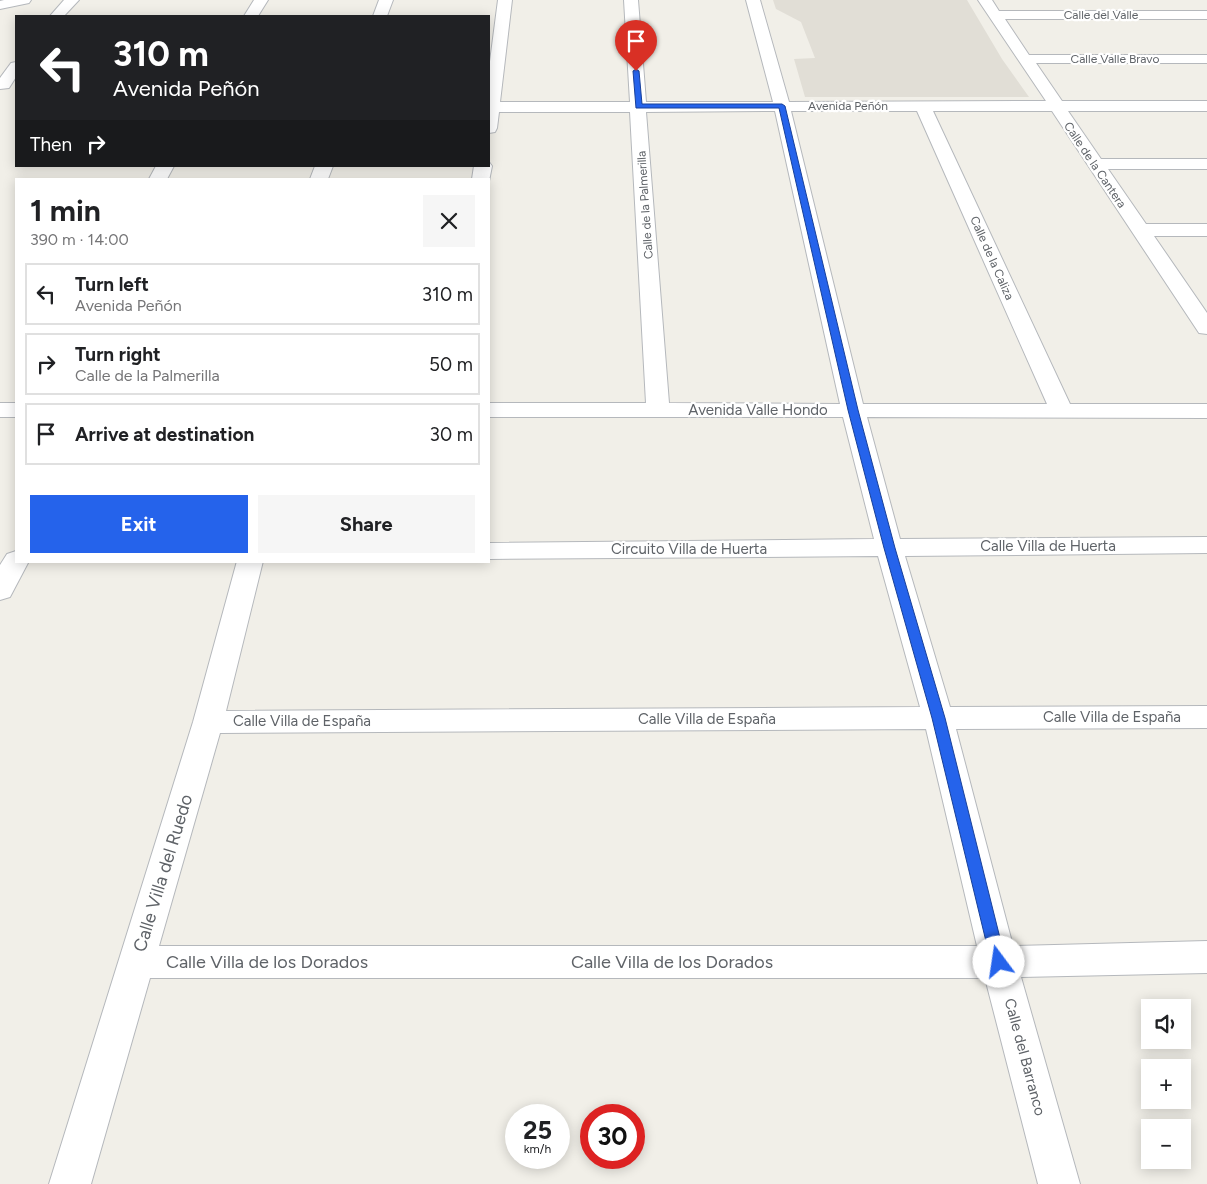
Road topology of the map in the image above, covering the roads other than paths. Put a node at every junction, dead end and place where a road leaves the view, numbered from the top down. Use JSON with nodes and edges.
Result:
{"nodes":[{"id":1,"x":24,"y":0,"type":"edge"},
{"id":2,"x":72,"y":0,"type":"edge"},
{"id":3,"x":261,"y":0,"type":"edge"},
{"id":4,"x":386,"y":0,"type":"edge"},
{"id":5,"x":506,"y":0,"type":"edge"},
{"id":6,"x":631,"y":0,"type":"edge"},
{"id":7,"x":752,"y":0,"type":"edge"},
{"id":8,"x":985,"y":0,"type":"edge"},
{"id":9,"x":3,"y":9,"type":"edge"},
{"id":10,"x":58,"y":15,"type":"edge"},
{"id":11,"x":252,"y":15,"type":"edge"},
{"id":12,"x":380,"y":15,"type":"edge"},
{"id":13,"x":995,"y":15,"type":"junction"},
{"id":14,"x":1207,"y":16,"type":"edge"},
{"id":15,"x":1024,"y":59,"type":"junction"},
{"id":16,"x":1207,"y":59,"type":"edge"},
{"id":17,"x":15,"y":68,"type":"edge"},
{"id":18,"x":6,"y":85,"type":"edge"},
{"id":19,"x":639,"y":106,"type":"junction"},
{"id":20,"x":782,"y":106,"type":"junction"},
{"id":21,"x":923,"y":106,"type":"junction"},
{"id":22,"x":1056,"y":106,"type":"junction"},
{"id":23,"x":1207,"y":106,"type":"edge"},
{"id":24,"x":490,"y":107,"type":"edge"},
{"id":25,"x":1095,"y":164,"type":"junction"},
{"id":26,"x":1207,"y":164,"type":"edge"},
{"id":27,"x":1140,"y":230,"type":"junction"},
{"id":28,"x":1207,"y":230,"type":"edge"},
{"id":29,"x":1199,"y":306,"type":"edge"},
{"id":30,"x":1207,"y":328,"type":"edge"},
{"id":31,"x":0,"y":410,"type":"edge"},
{"id":32,"x":15,"y":410,"type":"edge"},
{"id":33,"x":490,"y":410,"type":"edge"},
{"id":34,"x":658,"y":410,"type":"junction"},
{"id":35,"x":853,"y":410,"type":"junction"},
{"id":36,"x":1061,"y":410,"type":"junction"},
{"id":37,"x":1207,"y":411,"type":"edge"},
{"id":38,"x":1207,"y":545,"type":"edge"},
{"id":39,"x":889,"y":548,"type":"junction"},
{"id":40,"x":490,"y":551,"type":"edge"},
{"id":41,"x":0,"y":556,"type":"edge"},
{"id":42,"x":15,"y":556,"type":"edge"},
{"id":43,"x":15,"y":562,"type":"edge"},
{"id":44,"x":249,"y":563,"type":"edge"},
{"id":45,"x":0,"y":591,"type":"edge"},
{"id":46,"x":1207,"y":717,"type":"edge"},
{"id":47,"x":938,"y":718,"type":"junction"},
{"id":48,"x":208,"y":722,"type":"junction"},
{"id":49,"x":1207,"y":957,"type":"edge"},
{"id":50,"x":136,"y":962,"type":"junction"},
{"id":51,"x":999,"y":962,"type":"junction"},
{"id":52,"x":70,"y":1184,"type":"edge"},
{"id":53,"x":1059,"y":1184,"type":"edge"}],
"edges":[{"from":1,"to":9,"type":"street"},
{"from":2,"to":10,"type":"street"},
{"from":3,"to":11,"type":"street"},
{"from":4,"to":12,"type":"street"},
{"from":5,"to":24,"type":"street"},
{"from":6,"to":19,"type":"street","name":"Calle de la Palmerilla"},
{"from":7,"to":20,"type":"street","name":"Calle del Barranco"},
{"from":8,"to":13,"type":"street","name":"Calle de la Cantera"},
{"from":13,"to":14,"type":"street","name":"Calle del Valle"},
{"from":13,"to":15,"type":"street","name":"Calle de la Cantera"},
{"from":15,"to":16,"type":"street","name":"Calle Valle Bravo"},
{"from":15,"to":22,"type":"street","name":"Calle de la Cantera"},
{"from":17,"to":18,"type":"street"},
{"from":19,"to":20,"type":"street","name":"Avenida Peñón"},
{"from":19,"to":24,"type":"street","name":"Avenida Peñón"},
{"from":19,"to":34,"type":"street","name":"Calle de la Palmerilla"},
{"from":20,"to":21,"type":"street","name":"Avenida Peñón"},
{"from":20,"to":35,"type":"street","name":"Calle del Barranco"},
{"from":21,"to":22,"type":"street","name":"Avenida Peñón"},
{"from":21,"to":36,"type":"street","name":"Calle de la Caliza"},
{"from":22,"to":23,"type":"street","name":"Avenida Peñón"},
{"from":22,"to":25,"type":"street","name":"Calle de la Cantera"},
{"from":25,"to":26,"type":"street"},
{"from":25,"to":27,"type":"street","name":"Calle de la Cantera"},
{"from":27,"to":28,"type":"street"},
{"from":27,"to":29,"type":"street","name":"Calle de la Cantera"},
{"from":29,"to":30,"type":"street","name":"Calle de la Cantera"},
{"from":31,"to":32,"type":"street"},
{"from":33,"to":34,"type":"street","name":"Avenida Valle Hondo"},
{"from":34,"to":35,"type":"street","name":"Avenida Valle Hondo"},
{"from":35,"to":36,"type":"street","name":"Avenida Valle Hondo"},
{"from":35,"to":39,"type":"street","name":"Calle del Barranco"},
{"from":36,"to":37,"type":"street","name":"Avenida Valle Hondo"},
{"from":38,"to":39,"type":"street","name":"Calle Villa de Huerta"},
{"from":39,"to":40,"type":"street","name":"Circuito Villa de Huerta"},
{"from":39,"to":47,"type":"street","name":"Calle del Barranco"},
{"from":41,"to":42,"type":"street"},
{"from":43,"to":45,"type":"street"},
{"from":44,"to":48,"type":"street","name":"Calle Villa del Ruedo"},
{"from":46,"to":47,"type":"street","name":"Calle Villa de España"},
{"from":47,"to":48,"type":"street","name":"Calle Villa de España"},
{"from":47,"to":51,"type":"street","name":"Calle del Barranco"},
{"from":48,"to":50,"type":"street","name":"Calle Villa del Ruedo"},
{"from":49,"to":51,"type":"street","name":"Calle Villa de los Dorados"},
{"from":50,"to":51,"type":"street","name":"Calle Villa de los Dorados"},
{"from":50,"to":52,"type":"street","name":"Calle Villa del Ruedo"},
{"from":51,"to":53,"type":"street","name":"Calle del Barranco"}]}
